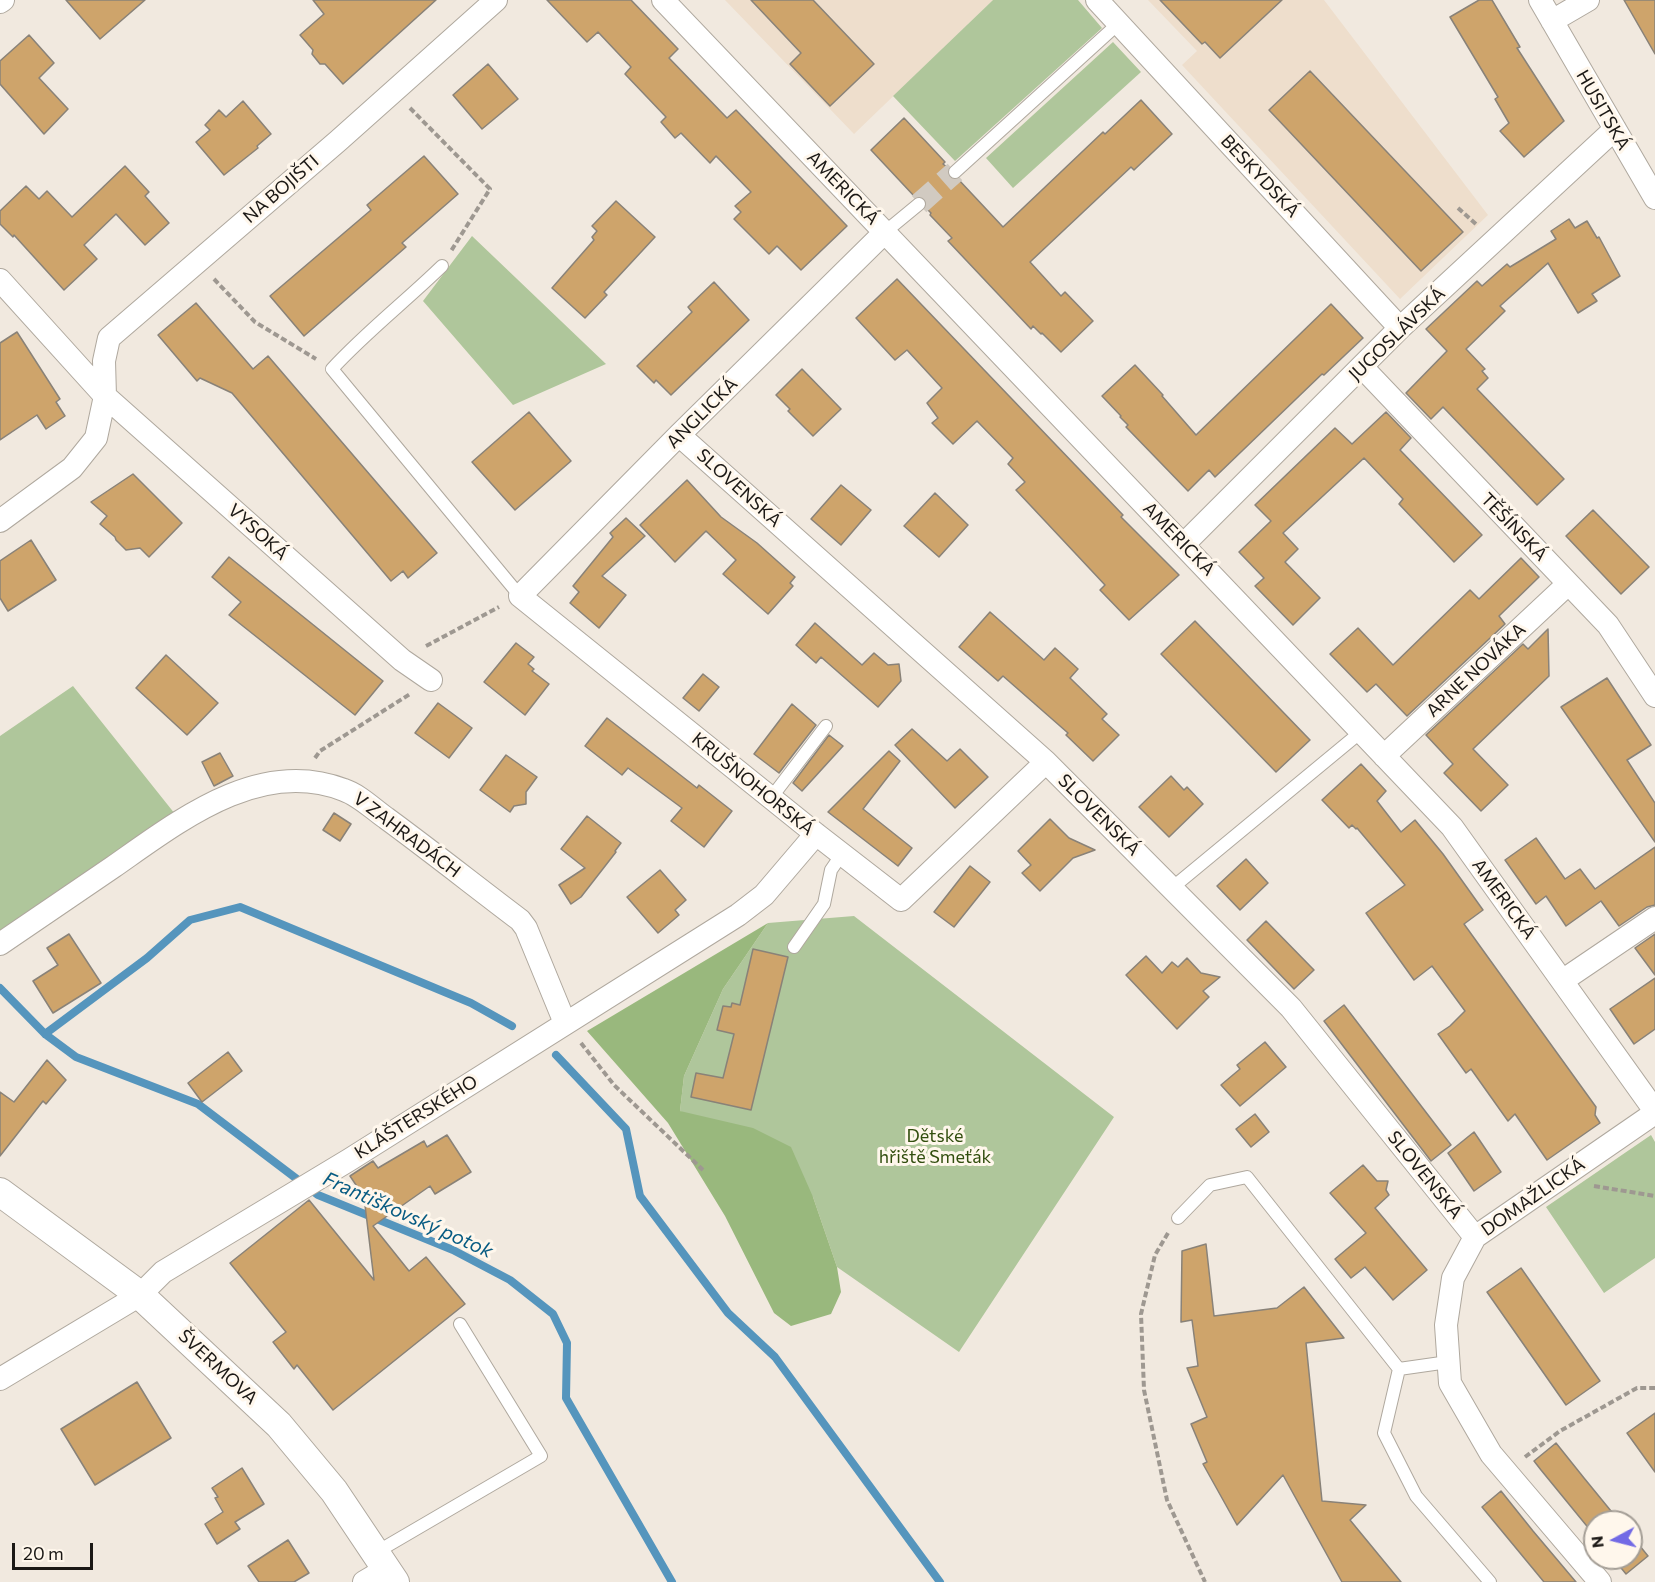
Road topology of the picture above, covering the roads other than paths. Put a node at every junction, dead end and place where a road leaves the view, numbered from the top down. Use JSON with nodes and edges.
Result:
{"nodes":[{"id":1,"x":496,"y":0,"type":"edge"},
{"id":2,"x":663,"y":0,"type":"edge"},
{"id":3,"x":1097,"y":0,"type":"edge"},
{"id":4,"x":1540,"y":0,"type":"edge"},
{"id":5,"x":1588,"y":0,"type":"edge"},
{"id":6,"x":1552,"y":21,"type":"junction"},
{"id":7,"x":1119,"y":23,"type":"junction"},
{"id":8,"x":1615,"y":129,"type":"junction"},
{"id":9,"x":954,"y":172,"type":"tunnel mouth"},
{"id":10,"x":1655,"y":198,"type":"edge"},
{"id":11,"x":919,"y":204,"type":"tunnel mouth"},
{"id":12,"x":885,"y":232,"type":"junction"},
{"id":13,"x":442,"y":266,"type":"road end"},
{"id":14,"x":0,"y":280,"type":"edge"},
{"id":15,"x":1400,"y":328,"type":"junction"},
{"id":16,"x":1362,"y":367,"type":"junction"},
{"id":17,"x":105,"y":396,"type":"junction"},
{"id":18,"x":679,"y":435,"type":"junction"},
{"id":19,"x":0,"y":521,"type":"edge"},
{"id":20,"x":1184,"y":544,"type":"junction"},
{"id":21,"x":1568,"y":584,"type":"junction"},
{"id":22,"x":520,"y":596,"type":"junction"},
{"id":23,"x":431,"y":680,"type":"road end"},
{"id":24,"x":1655,"y":696,"type":"edge"},
{"id":25,"x":826,"y":726,"type":"dead end"},
{"id":26,"x":1362,"y":731,"type":"junction"},
{"id":27,"x":1384,"y":756,"type":"junction"},
{"id":28,"x":1046,"y":762,"type":"junction"},
{"id":29,"x":771,"y":798,"type":"junction"},
{"id":30,"x":816,"y":834,"type":"junction"},
{"id":31,"x":842,"y":854,"type":"junction"},
{"id":32,"x":1172,"y":888,"type":"junction"},
{"id":33,"x":1655,"y":918,"type":"edge"},
{"id":34,"x":0,"y":944,"type":"edge"},
{"id":35,"x":794,"y":946,"type":"dead end"},
{"id":36,"x":1562,"y":981,"type":"junction"},
{"id":37,"x":565,"y":1023,"type":"junction"},
{"id":38,"x":1655,"y":1112,"type":"edge"},
{"id":39,"x":0,"y":1192,"type":"edge"},
{"id":40,"x":1178,"y":1218,"type":"road end"},
{"id":41,"x":1474,"y":1237,"type":"junction"},
{"id":42,"x":140,"y":1295,"type":"junction"},
{"id":43,"x":460,"y":1324,"type":"dead end"},
{"id":44,"x":1448,"y":1362,"type":"junction"},
{"id":45,"x":1400,"y":1369,"type":"junction"},
{"id":46,"x":0,"y":1379,"type":"edge"},
{"id":47,"x":380,"y":1571,"type":"edge"},
{"id":48,"x":1491,"y":1582,"type":"edge"},
{"id":49,"x":1600,"y":1582,"type":"edge"}],
"edges":[{"from":1,"to":17,"type":"street","name":"NA BOJIŠTI"},
{"from":2,"to":12,"type":"street","name":"AMERICKÁ"},
{"from":3,"to":7,"type":"street","name":"BESKYDSKÁ"},
{"from":4,"to":6,"type":"street","name":"HUSITSKÁ"},
{"from":5,"to":6,"type":"street"},
{"from":6,"to":8,"type":"street","name":"HUSITSKÁ"},
{"from":7,"to":9,"type":"lane"},
{"from":7,"to":15,"type":"street","name":"BESKYDSKÁ"},
{"from":8,"to":10,"type":"street","name":"HUSITSKÁ"},
{"from":8,"to":15,"type":"street","name":"JUGOSLÁVSKÁ"},
{"from":11,"to":12,"type":"lane"},
{"from":12,"to":18,"type":"street","name":"ANGLICKÁ"},
{"from":12,"to":20,"type":"street","name":"AMERICKÁ"},
{"from":13,"to":22,"type":"lane"},
{"from":14,"to":17,"type":"street","name":"VYSOKÁ"},
{"from":15,"to":16,"type":"street","name":"JUGOSLÁVSKÁ"},
{"from":16,"to":20,"type":"street","name":"JUGOSLÁVSKÁ"},
{"from":16,"to":21,"type":"street","name":"TĚŠÍNSKÁ"},
{"from":17,"to":19,"type":"street","name":"NA BOJIŠTI"},
{"from":17,"to":23,"type":"street","name":"VYSOKÁ"},
{"from":18,"to":22,"type":"street","name":"ANGLICKÁ"},
{"from":18,"to":28,"type":"street","name":"SLOVENSKÁ"},
{"from":20,"to":26,"type":"street","name":"AMERICKÁ"},
{"from":21,"to":24,"type":"street","name":"TĚŠÍNSKÁ"},
{"from":21,"to":27,"type":"street","name":"ARNE NOVÁKA"},
{"from":22,"to":29,"type":"street","name":"KRUŠNOHORSKÁ"},
{"from":25,"to":29,"type":"lane"},
{"from":26,"to":27,"type":"street","name":"AMERICKÁ"},
{"from":26,"to":32,"type":"lane"},
{"from":27,"to":36,"type":"street","name":"AMERICKÁ"},
{"from":28,"to":31,"type":"street","name":"KRUŠNOHORSKÁ"},
{"from":28,"to":32,"type":"street","name":"SLOVENSKÁ"},
{"from":29,"to":30,"type":"street","name":"KRUŠNOHORSKÁ"},
{"from":30,"to":31,"type":"street","name":"KRUŠNOHORSKÁ"},
{"from":30,"to":37,"type":"street","name":"KLÁŠTERSKÉHO"},
{"from":31,"to":35,"type":"lane"},
{"from":32,"to":41,"type":"street","name":"SLOVENSKÁ"},
{"from":33,"to":36,"type":"street"},
{"from":34,"to":37,"type":"street","name":"V ZAHRADÁCH"},
{"from":36,"to":38,"type":"street","name":"AMERICKÁ"},
{"from":37,"to":42,"type":"street","name":"KLÁŠTERSKÉHO"},
{"from":38,"to":41,"type":"street","name":"DOMAŽLICKÁ"},
{"from":39,"to":42,"type":"street","name":"ŠVERMOVA"},
{"from":40,"to":45,"type":"lane"},
{"from":41,"to":44,"type":"street","name":"DOMAŽLICKÁ"},
{"from":42,"to":46,"type":"street","name":"KLÁŠTERSKÉHO"},
{"from":42,"to":47,"type":"street","name":"ŠVERMOVA"},
{"from":43,"to":47,"type":"lane"},
{"from":44,"to":45,"type":"lane"},
{"from":44,"to":49,"type":"street","name":"DOMAŽLICKÁ"},
{"from":45,"to":48,"type":"lane"}]}
